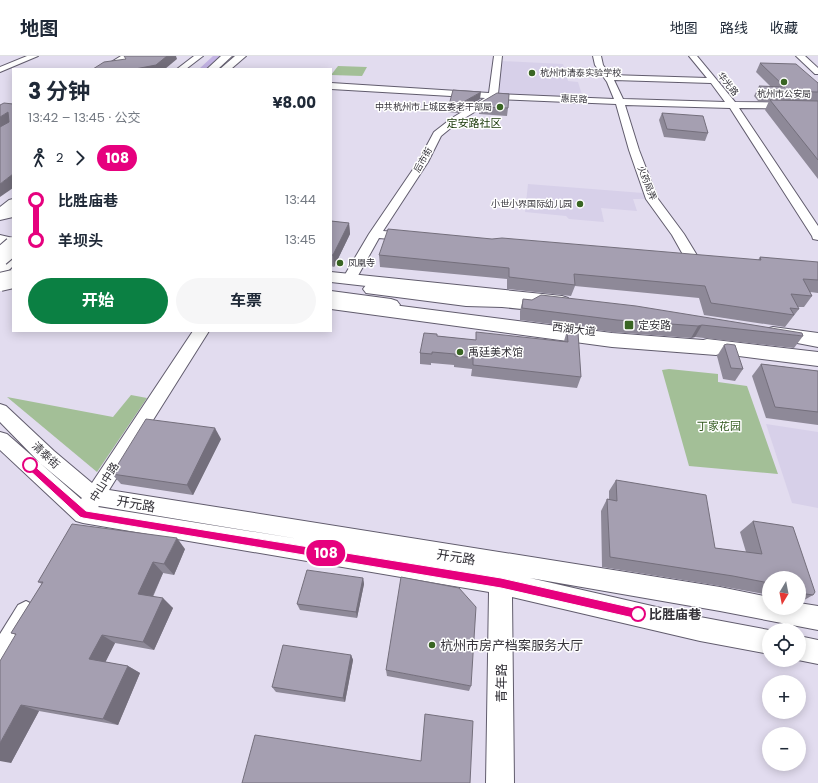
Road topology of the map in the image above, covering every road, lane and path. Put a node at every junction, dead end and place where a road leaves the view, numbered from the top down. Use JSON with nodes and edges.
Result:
{"nodes":[{"id":1,"x":34,"y":56,"type":"edge"},
{"id":2,"x":127,"y":56,"type":"edge"},
{"id":3,"x":199,"y":56,"type":"edge"},
{"id":4,"x":228,"y":56,"type":"edge"},
{"id":5,"x":232,"y":56,"type":"edge"},
{"id":6,"x":242,"y":56,"type":"edge"},
{"id":7,"x":498,"y":56,"type":"edge"},
{"id":8,"x":596,"y":56,"type":"edge"},
{"id":9,"x":692,"y":56,"type":"edge"},
{"id":10,"x":800,"y":56,"type":"edge"},
{"id":11,"x":106,"y":68,"type":"edge"},
{"id":12,"x":182,"y":68,"type":"edge"},
{"id":13,"x":213,"y":68,"type":"edge"},
{"id":14,"x":217,"y":68,"type":"edge"},
{"id":15,"x":226,"y":68,"type":"edge"},
{"id":16,"x":230,"y":68,"type":"edge"},
{"id":17,"x":0,"y":70,"type":"edge"},
{"id":18,"x":818,"y":72,"type":"edge"},
{"id":19,"x":608,"y":77,"type":"junction"},
{"id":20,"x":713,"y":81,"type":"junction"},
{"id":21,"x":332,"y":86,"type":"edge"},
{"id":22,"x":493,"y":97,"type":"junction"},
{"id":23,"x":619,"y":101,"type":"junction"},
{"id":24,"x":733,"y":106,"type":"junction"},
{"id":25,"x":818,"y":106,"type":"edge"},
{"id":26,"x":12,"y":204,"type":"edge"},
{"id":27,"x":0,"y":213,"type":"edge"},
{"id":28,"x":12,"y":213,"type":"edge"},
{"id":29,"x":0,"y":216,"type":"edge"},
{"id":30,"x":816,"y":230,"type":"edge"},
{"id":31,"x":376,"y":234,"type":"junction"},
{"id":32,"x":422,"y":238,"type":"edge"},
{"id":33,"x":8,"y":247,"type":"edge"},
{"id":34,"x":675,"y":255,"type":"edge"},
{"id":35,"x":691,"y":256,"type":"junction"},
{"id":36,"x":0,"y":257,"type":"edge"},
{"id":37,"x":707,"y":258,"type":"edge"},
{"id":38,"x":0,"y":269,"type":"edge"},
{"id":39,"x":12,"y":273,"type":"edge"},
{"id":40,"x":332,"y":277,"type":"edge"},
{"id":41,"x":350,"y":278,"type":"dead end"},
{"id":42,"x":12,"y":281,"type":"edge"},
{"id":43,"x":12,"y":282,"type":"edge"},
{"id":44,"x":0,"y":283,"type":"edge"},
{"id":45,"x":332,"y":284,"type":"edge"},
{"id":46,"x":0,"y":291,"type":"edge"},
{"id":47,"x":332,"y":297,"type":"edge"},
{"id":48,"x":332,"y":303,"type":"edge"},
{"id":49,"x":758,"y":331,"type":"edge"},
{"id":50,"x":200,"y":332,"type":"edge"},
{"id":51,"x":818,"y":340,"type":"edge"},
{"id":52,"x":716,"y":348,"type":"junction"},
{"id":53,"x":818,"y":359,"type":"edge"},
{"id":54,"x":0,"y":411,"type":"edge"},
{"id":55,"x":2,"y":446,"type":"edge"},
{"id":56,"x":89,"y":505,"type":"junction"},
{"id":57,"x":72,"y":534,"type":"edge"},
{"id":58,"x":501,"y":583,"type":"junction"},
{"id":59,"x":36,"y":596,"type":"edge"},
{"id":60,"x":818,"y":618,"type":"edge"},
{"id":61,"x":762,"y":641,"type":"edge"},
{"id":62,"x":806,"y":649,"type":"edge"},
{"id":63,"x":818,"y":652,"type":"edge"},
{"id":64,"x":0,"y":657,"type":"edge"},
{"id":65,"x":500,"y":783,"type":"edge"}],
"edges":[{"from":1,"to":17,"type":"street"},
{"from":2,"to":11,"type":"street"},
{"from":3,"to":12,"type":"street"},
{"from":4,"to":13,"type":"main road"},
{"from":5,"to":14,"type":"main road"},
{"from":6,"to":15,"type":"main road"},
{"from":6,"to":16,"type":"main road"},
{"from":7,"to":22,"type":"street"},
{"from":8,"to":19,"type":"street","name":"火药局弄"},
{"from":9,"to":20,"type":"street","name":"华光路"},
{"from":10,"to":18,"type":"street"},
{"from":19,"to":20,"type":"street"},
{"from":19,"to":23,"type":"street","name":"火药局弄"},
{"from":20,"to":24,"type":"street","name":"华光路"},
{"from":21,"to":22,"type":"street","name":"惠民路"},
{"from":22,"to":23,"type":"street","name":"惠民路"},
{"from":22,"to":31,"type":"street","name":"后市街"},
{"from":23,"to":24,"type":"street","name":"惠民路"},
{"from":23,"to":35,"type":"street","name":"火药局弄"},
{"from":24,"to":25,"type":"street","name":"惠民路"},
{"from":24,"to":30,"type":"street"},
{"from":26,"to":27,"type":"street"},
{"from":28,"to":29,"type":"main road"},
{"from":31,"to":32,"type":"street"},
{"from":31,"to":41,"type":"street","name":"后市街"},
{"from":33,"to":36,"type":"main road","bridge":true},
{"from":33,"to":38,"type":"main road"},
{"from":34,"to":35,"type":"street"},
{"from":35,"to":37,"type":"street"},
{"from":39,"to":44,"type":"main road"},
{"from":40,"to":45,"type":"main road"},
{"from":42,"to":44,"type":"main road","bridge":true},
{"from":43,"to":46,"type":"main road"},
{"from":47,"to":52,"type":"main road","name":"西湖大道"},
{"from":48,"to":52,"type":"main road"},
{"from":49,"to":51,"type":"main road"},
{"from":50,"to":56,"type":"street","name":"中山中路"},
{"from":52,"to":53,"type":"main road","name":"西湖大道"},
{"from":54,"to":56,"type":"street","name":"清泰街"},
{"from":55,"to":56,"type":"street","name":"清泰街"},
{"from":56,"to":57,"type":"street","name":"中山中路"},
{"from":56,"to":58,"type":"street","name":"开元路"},
{"from":56,"to":60,"type":"street","name":"开元路"},
{"from":58,"to":61,"type":"street","name":"开元路"},
{"from":58,"to":65,"type":"street","name":"青年路"},
{"from":59,"to":64,"type":"street"},
{"from":62,"to":63,"type":"street"}]}
